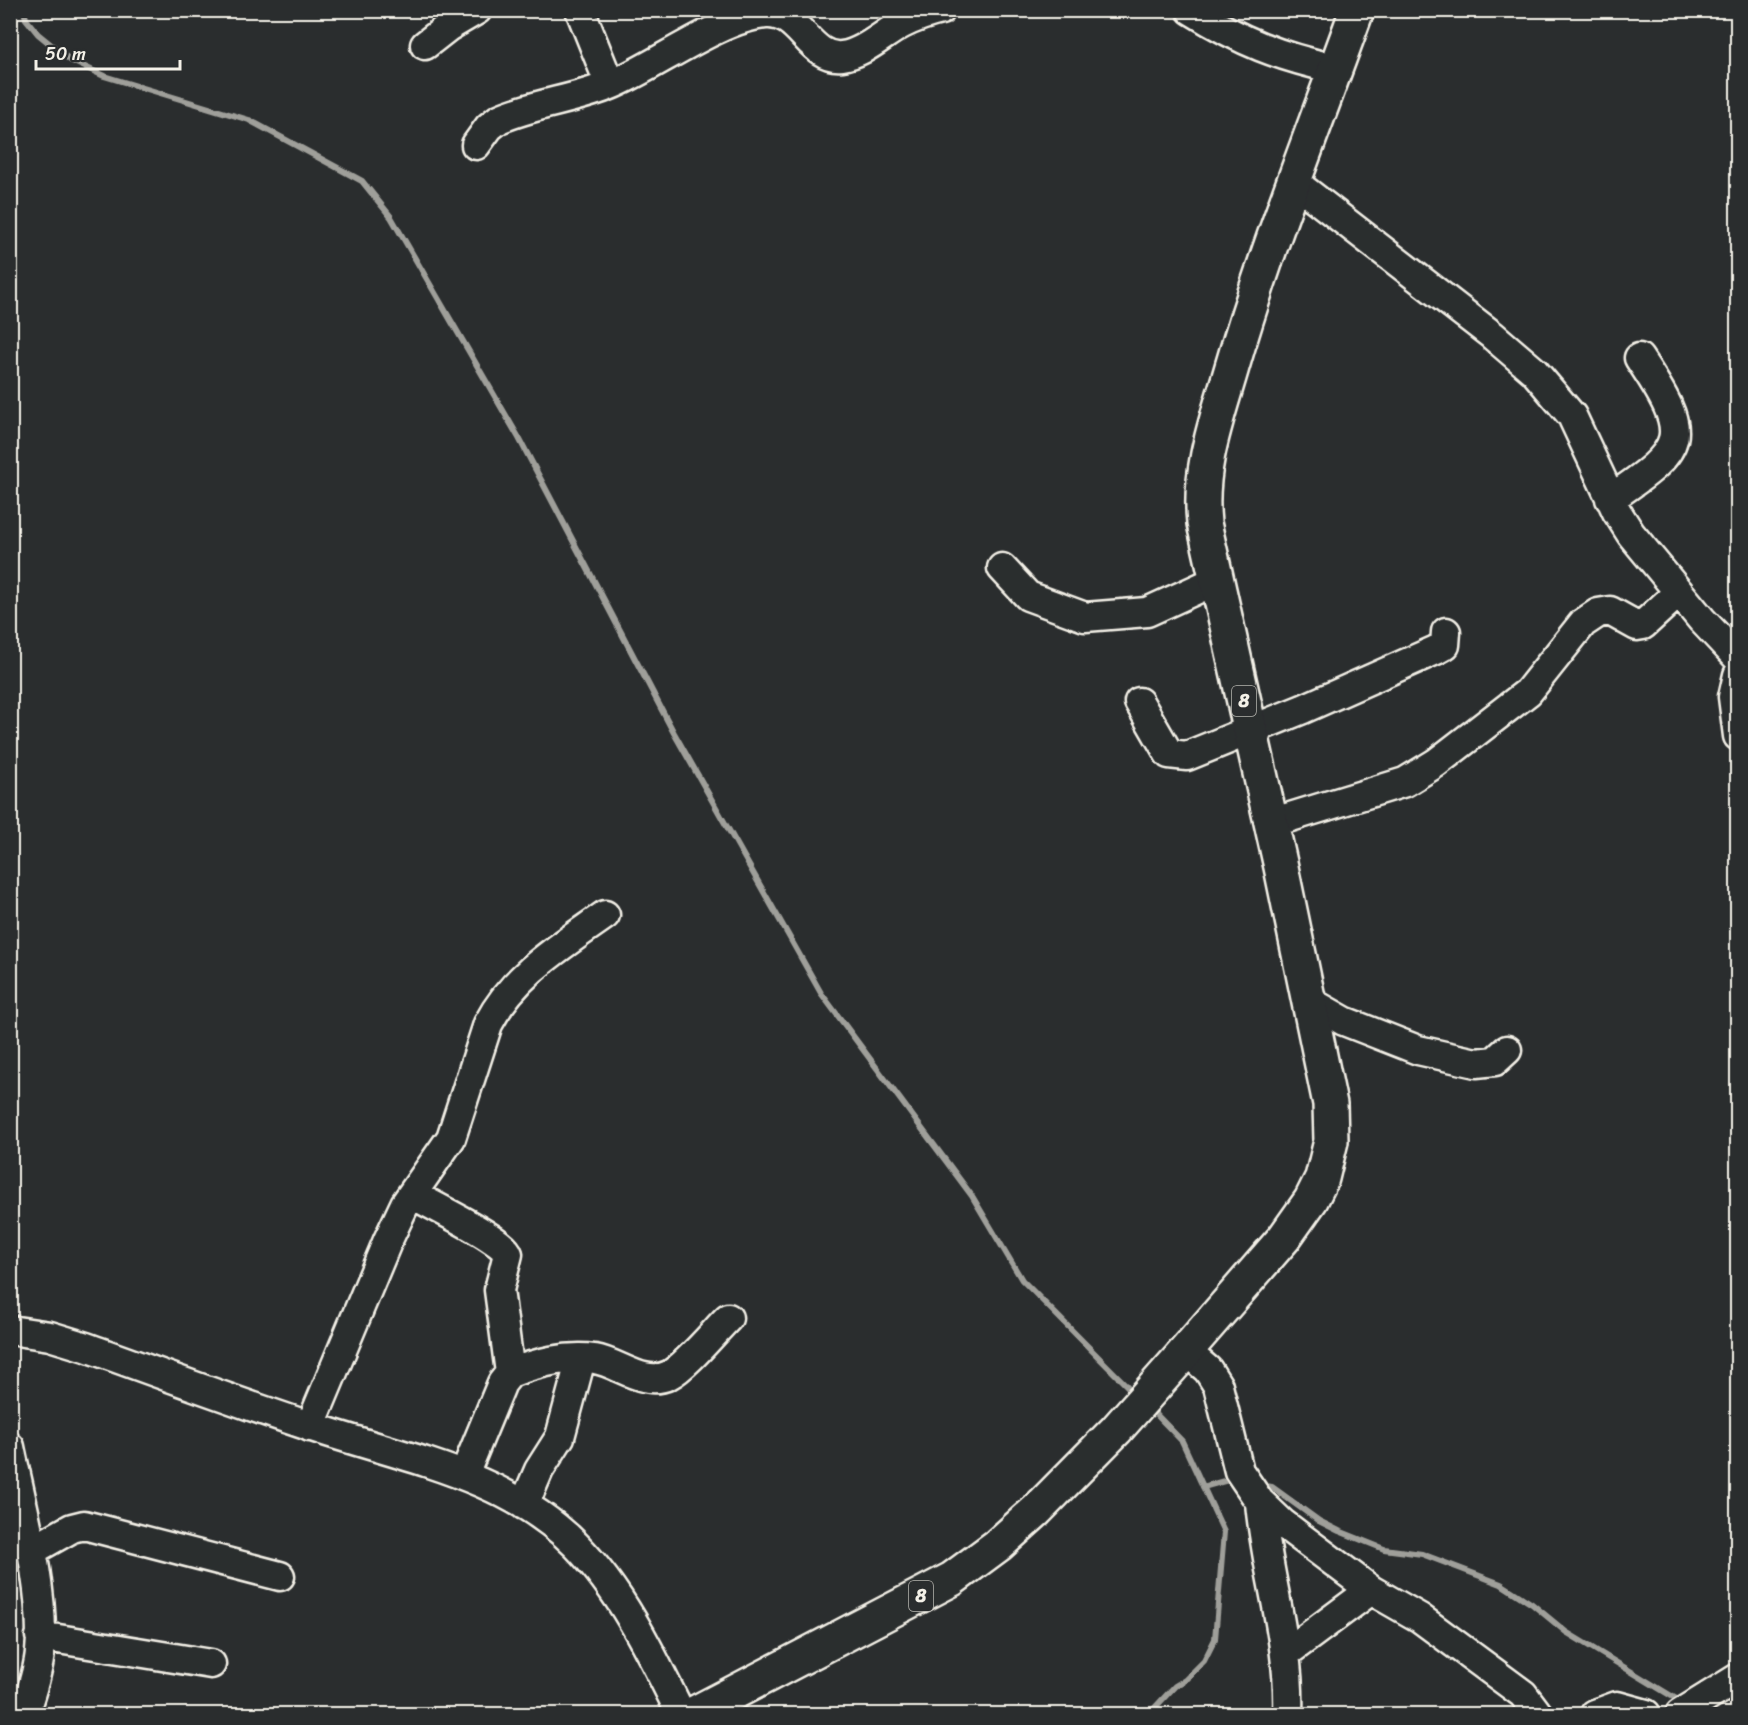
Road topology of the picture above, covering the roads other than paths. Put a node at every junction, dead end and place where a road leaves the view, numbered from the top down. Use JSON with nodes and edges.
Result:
{"nodes":[{"id":1,"x":477,"y":10,"type":"edge"},
{"id":2,"x":580,"y":10,"type":"edge"},
{"id":3,"x":941,"y":10,"type":"edge"},
{"id":4,"x":1191,"y":10,"type":"edge"},
{"id":5,"x":1357,"y":10,"type":"edge"},
{"id":6,"x":425,"y":45,"type":"dead end"},
{"id":7,"x":1336,"y":69,"type":"junction"},
{"id":8,"x":610,"y":86,"type":"junction"},
{"id":9,"x":476,"y":145,"type":"dead end"},
{"id":10,"x":1293,"y":182,"type":"junction"},
{"id":11,"x":1639,"y":358,"type":"dead end"},
{"id":12,"x":1610,"y":499,"type":"junction"},
{"id":13,"x":1002,"y":568,"type":"dead end"},
{"id":14,"x":1217,"y":580,"type":"junction"},
{"id":15,"x":1679,"y":592,"type":"junction"},
{"id":16,"x":1446,"y":632,"type":"dead end"},
{"id":17,"x":1737,"y":658,"type":"edge"},
{"id":18,"x":1737,"y":675,"type":"edge"},
{"id":19,"x":1139,"y":702,"type":"dead end"},
{"id":20,"x":1250,"y":729,"type":"junction"},
{"id":21,"x":1737,"y":736,"type":"edge"},
{"id":22,"x":1271,"y":823,"type":"junction"},
{"id":23,"x":605,"y":915,"type":"dead end"},
{"id":24,"x":1309,"y":1001,"type":"junction"},
{"id":25,"x":1507,"y":1050,"type":"dead end"},
{"id":26,"x":412,"y":1194,"type":"junction"},
{"id":27,"x":728,"y":1318,"type":"dead end"},
{"id":28,"x":10,"y":1330,"type":"edge"},
{"id":29,"x":1182,"y":1356,"type":"junction"},
{"id":30,"x":581,"y":1359,"type":"junction"},
{"id":31,"x":510,"y":1373,"type":"junction"},
{"id":32,"x":310,"y":1427,"type":"junction"},
{"id":33,"x":10,"y":1447,"type":"edge"},
{"id":34,"x":464,"y":1475,"type":"junction"},
{"id":35,"x":1260,"y":1502,"type":"junction"},
{"id":36,"x":524,"y":1505,"type":"junction"},
{"id":37,"x":31,"y":1551,"type":"junction"},
{"id":38,"x":280,"y":1576,"type":"dead end"},
{"id":39,"x":1371,"y":1590,"type":"junction"},
{"id":40,"x":40,"y":1636,"type":"junction"},
{"id":41,"x":1285,"y":1654,"type":"junction"},
{"id":42,"x":211,"y":1664,"type":"dead end"},
{"id":43,"x":1737,"y":1677,"type":"edge"},
{"id":44,"x":1687,"y":1709,"type":"edge"},
{"id":45,"x":24,"y":1714,"type":"edge"},
{"id":46,"x":681,"y":1714,"type":"edge"},
{"id":47,"x":693,"y":1714,"type":"edge"},
{"id":48,"x":1288,"y":1714,"type":"edge"},
{"id":49,"x":1538,"y":1714,"type":"edge"},
{"id":50,"x":1595,"y":1714,"type":"edge"},
{"id":51,"x":1646,"y":1714,"type":"edge"}],
"edges":[{"from":1,"to":6,"type":"street"},
{"from":2,"to":8,"type":"street"},
{"from":3,"to":8,"type":"street"},
{"from":4,"to":7,"type":"street"},
{"from":5,"to":7,"type":"highway","number":"8"},
{"from":7,"to":10,"type":"highway","number":"8"},
{"from":8,"to":9,"type":"street"},
{"from":10,"to":12,"type":"street"},
{"from":10,"to":14,"type":"highway","number":"8"},
{"from":11,"to":12,"type":"street"},
{"from":12,"to":15,"type":"street"},
{"from":13,"to":14,"type":"street"},
{"from":14,"to":20,"type":"highway","number":"8"},
{"from":15,"to":17,"type":"street"},
{"from":15,"to":22,"type":"street"},
{"from":16,"to":20,"type":"street"},
{"from":18,"to":21,"type":"street"},
{"from":19,"to":20,"type":"street"},
{"from":20,"to":22,"type":"highway","number":"8"},
{"from":22,"to":24,"type":"highway","number":"8"},
{"from":23,"to":26,"type":"street"},
{"from":24,"to":25,"type":"street"},
{"from":24,"to":29,"type":"highway","number":"8"},
{"from":26,"to":31,"type":"street"},
{"from":26,"to":32,"type":"street"},
{"from":27,"to":30,"type":"street"},
{"from":28,"to":32,"type":"street"},
{"from":29,"to":35,"type":"street"},
{"from":29,"to":47,"type":"highway","number":"8"},
{"from":30,"to":31,"type":"street"},
{"from":30,"to":36,"type":"street"},
{"from":31,"to":34,"type":"street"},
{"from":32,"to":34,"type":"street"},
{"from":33,"to":37,"type":"street"},
{"from":34,"to":36,"type":"street"},
{"from":35,"to":39,"type":"street"},
{"from":35,"to":41,"type":"street"},
{"from":36,"to":46,"type":"street"},
{"from":37,"to":38,"type":"street"},
{"from":37,"to":40,"type":"street"},
{"from":39,"to":41,"type":"street"},
{"from":39,"to":49,"type":"street"},
{"from":40,"to":42,"type":"street"},
{"from":40,"to":45,"type":"street"},
{"from":41,"to":48,"type":"street"},
{"from":43,"to":44,"type":"street"},
{"from":50,"to":51,"type":"street"}]}
